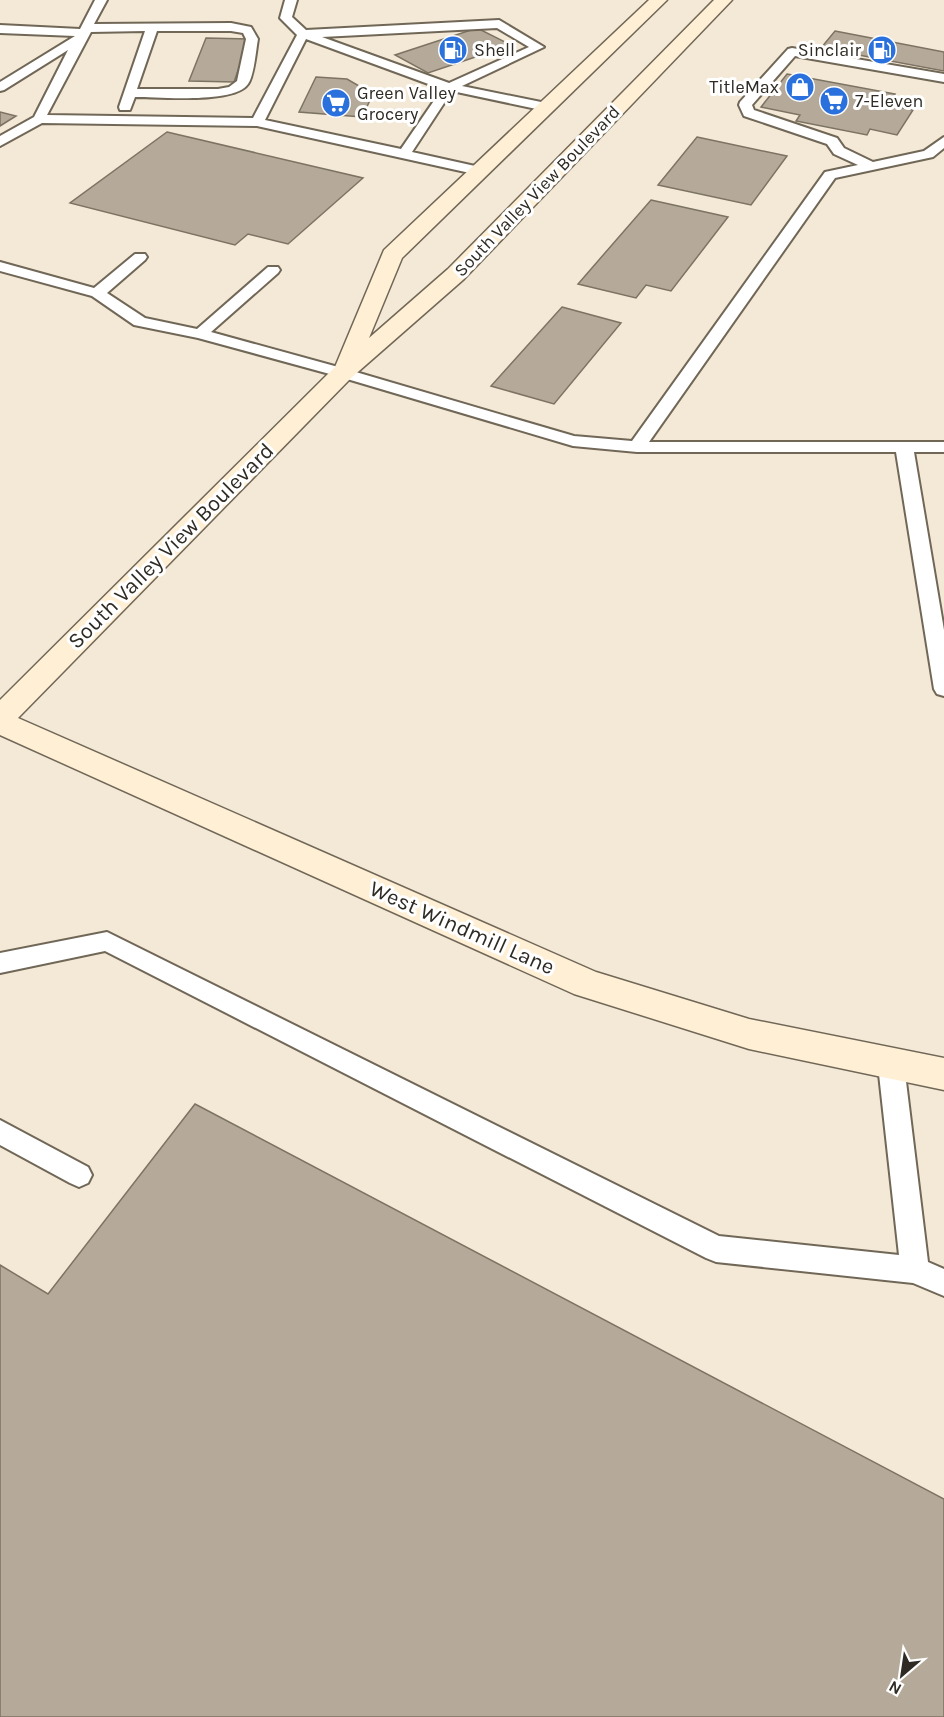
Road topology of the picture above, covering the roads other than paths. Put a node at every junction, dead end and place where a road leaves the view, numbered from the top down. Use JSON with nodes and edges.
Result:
{"nodes":[{"id":1,"x":101,"y":0,"type":"edge"},
{"id":2,"x":291,"y":0,"type":"edge"},
{"id":3,"x":659,"y":0,"type":"edge"},
{"id":4,"x":723,"y":0,"type":"edge"},
{"id":5,"x":153,"y":26,"type":"junction"},
{"id":6,"x":0,"y":29,"type":"edge"},
{"id":7,"x":84,"y":33,"type":"junction"},
{"id":8,"x":303,"y":34,"type":"junction"},
{"id":9,"x":944,"y":78,"type":"edge"},
{"id":10,"x":0,"y":87,"type":"edge"},
{"id":11,"x":449,"y":87,"type":"junction"},
{"id":12,"x":129,"y":93,"type":"junction"},
{"id":13,"x":546,"y":107,"type":"junction"},
{"id":14,"x":39,"y":118,"type":"junction"},
{"id":15,"x":121,"y":120,"type":"junction"},
{"id":16,"x":257,"y":122,"type":"junction"},
{"id":17,"x":0,"y":141,"type":"edge"},
{"id":18,"x":944,"y":141,"type":"edge"},
{"id":19,"x":404,"y":154,"type":"junction"},
{"id":20,"x":872,"y":166,"type":"junction"},
{"id":21,"x":479,"y":171,"type":"junction"},
{"id":22,"x":140,"y":257,"type":"dead end"},
{"id":23,"x":0,"y":266,"type":"edge"},
{"id":24,"x":273,"y":270,"type":"dead end"},
{"id":25,"x":97,"y":293,"type":"junction"},
{"id":26,"x":200,"y":334,"type":"junction"},
{"id":27,"x":343,"y":374,"type":"junction"},
{"id":28,"x":637,"y":447,"type":"junction"},
{"id":29,"x":904,"y":447,"type":"junction"},
{"id":30,"x":944,"y":447,"type":"edge"},
{"id":31,"x":944,"y":689,"type":"edge"},
{"id":32,"x":0,"y":718,"type":"edge"},
{"id":33,"x":0,"y":723,"type":"edge"},
{"id":34,"x":0,"y":963,"type":"edge"},
{"id":35,"x":891,"y":1065,"type":"junction"},
{"id":36,"x":944,"y":1074,"type":"edge"},
{"id":37,"x":0,"y":1132,"type":"edge"},
{"id":38,"x":79,"y":1175,"type":"dead end"},
{"id":39,"x":915,"y":1270,"type":"junction"},
{"id":40,"x":944,"y":1271,"type":"edge"},
{"id":41,"x":944,"y":1284,"type":"edge"}],
"edges":[{"from":1,"to":7,"type":"lane"},
{"from":2,"to":8,"type":"lane"},
{"from":3,"to":13,"type":"main road","name":"South Valley View Boulevard"},
{"from":4,"to":27,"type":"main road","name":"South Valley View Boulevard"},
{"from":5,"to":7,"type":"lane"},
{"from":5,"to":12,"type":"lane"},
{"from":5,"to":12,"type":"lane"},
{"from":6,"to":7,"type":"lane"},
{"from":7,"to":10,"type":"lane"},
{"from":7,"to":14,"type":"lane"},
{"from":8,"to":11,"type":"lane"},
{"from":8,"to":11,"type":"lane"},
{"from":8,"to":16,"type":"lane"},
{"from":9,"to":20,"type":"lane"},
{"from":11,"to":13,"type":"lane"},
{"from":11,"to":19,"type":"lane"},
{"from":12,"to":15,"type":"lane"},
{"from":13,"to":21,"type":"main road","name":"South Valley View Boulevard"},
{"from":14,"to":15,"type":"lane"},
{"from":14,"to":17,"type":"lane"},
{"from":15,"to":16,"type":"lane"},
{"from":16,"to":19,"type":"lane"},
{"from":18,"to":20,"type":"lane"},
{"from":19,"to":21,"type":"lane"},
{"from":20,"to":28,"type":"lane"},
{"from":21,"to":27,"type":"main road","name":"South Valley View Boulevard"},
{"from":22,"to":25,"type":"lane"},
{"from":23,"to":25,"type":"lane"},
{"from":24,"to":26,"type":"lane"},
{"from":25,"to":26,"type":"lane"},
{"from":26,"to":27,"type":"lane"},
{"from":27,"to":28,"type":"lane"},
{"from":27,"to":32,"type":"main road","name":"South Valley View Boulevard"},
{"from":28,"to":29,"type":"lane"},
{"from":29,"to":30,"type":"lane"},
{"from":29,"to":31,"type":"lane"},
{"from":33,"to":35,"type":"main road","name":"West Windmill Lane"},
{"from":34,"to":39,"type":"lane"},
{"from":35,"to":36,"type":"main road","name":"West Windmill Lane"},
{"from":35,"to":39,"type":"lane"},
{"from":37,"to":38,"type":"lane"},
{"from":39,"to":40,"type":"lane"},
{"from":39,"to":41,"type":"lane"}]}
